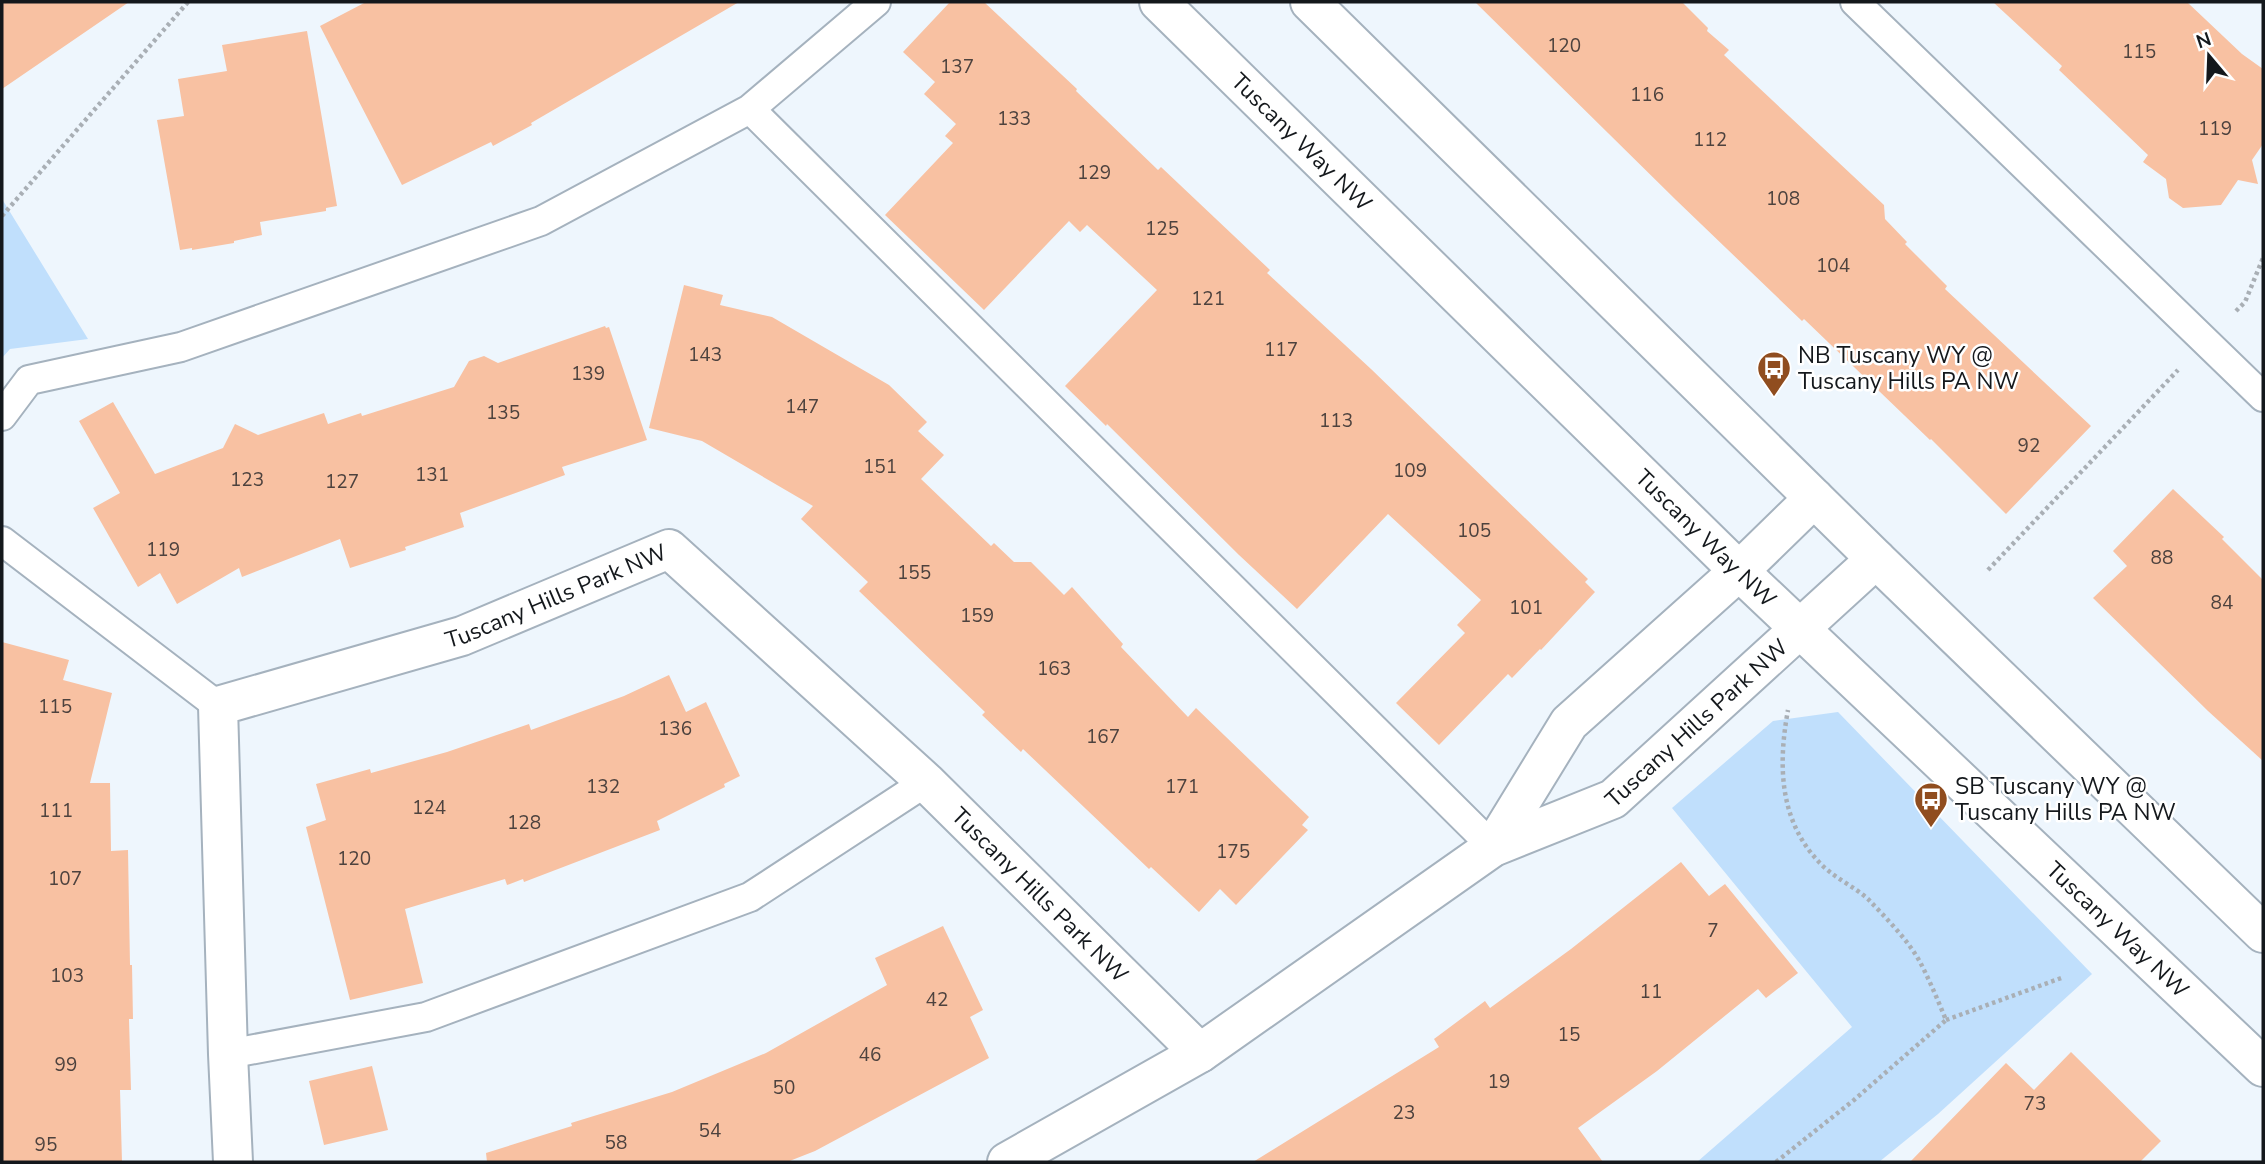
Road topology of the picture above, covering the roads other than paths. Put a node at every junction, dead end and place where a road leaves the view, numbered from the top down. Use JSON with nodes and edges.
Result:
{"nodes":[{"id":1,"x":876,"y":2,"type":"edge"},
{"id":2,"x":1159,"y":2,"type":"edge"},
{"id":3,"x":1310,"y":2,"type":"edge"},
{"id":4,"x":1855,"y":2,"type":"edge"},
{"id":5,"x":750,"y":109,"type":"junction"},
{"id":6,"x":2263,"y":397,"type":"edge"},
{"id":7,"x":2,"y":416,"type":"edge"},
{"id":8,"x":1814,"y":498,"type":"junction"},
{"id":9,"x":2,"y":541,"type":"edge"},
{"id":10,"x":1876,"y":559,"type":"junction"},
{"id":11,"x":1739,"y":571,"type":"junction"},
{"id":12,"x":1798,"y":628,"type":"junction"},
{"id":13,"x":218,"y":706,"type":"junction"},
{"id":14,"x":926,"y":782,"type":"junction"},
{"id":15,"x":1493,"y":847,"type":"junction"},
{"id":16,"x":2263,"y":933,"type":"edge"},
{"id":17,"x":1200,"y":1053,"type":"junction"},
{"id":18,"x":228,"y":1054,"type":"junction"},
{"id":19,"x":2263,"y":1067,"type":"edge"},
{"id":20,"x":233,"y":1162,"type":"edge"},
{"id":21,"x":1007,"y":1162,"type":"edge"}],
"edges":[{"from":1,"to":5,"type":"lane"},
{"from":2,"to":11,"type":"street","name":"Tuscany Way NW"},
{"from":3,"to":8,"type":"street"},
{"from":4,"to":6,"type":"lane"},
{"from":5,"to":7,"type":"lane"},
{"from":5,"to":15,"type":"lane"},
{"from":8,"to":10,"type":"street"},
{"from":8,"to":11,"type":"street","name":"Tuscany Hills Park NW"},
{"from":9,"to":13,"type":"lane"},
{"from":10,"to":12,"type":"street","name":"Tuscany Hills Park NW"},
{"from":10,"to":16,"type":"street"},
{"from":11,"to":12,"type":"street","name":"Tuscany Way NW"},
{"from":11,"to":15,"type":"street","name":"Tuscany Hills Park NW"},
{"from":12,"to":15,"type":"street","name":"Tuscany Hills Park NW"},
{"from":12,"to":19,"type":"street","name":"Tuscany Way NW"},
{"from":13,"to":14,"type":"street","name":"Tuscany Hills Park NW"},
{"from":13,"to":18,"type":"street"},
{"from":14,"to":17,"type":"street","name":"Tuscany Hills Park NW"},
{"from":14,"to":18,"type":"lane"},
{"from":15,"to":17,"type":"street","name":"Tuscany Hills Park NW"},
{"from":17,"to":21,"type":"street","name":"Tuscany Hills Park NW"},
{"from":18,"to":20,"type":"street"}]}
